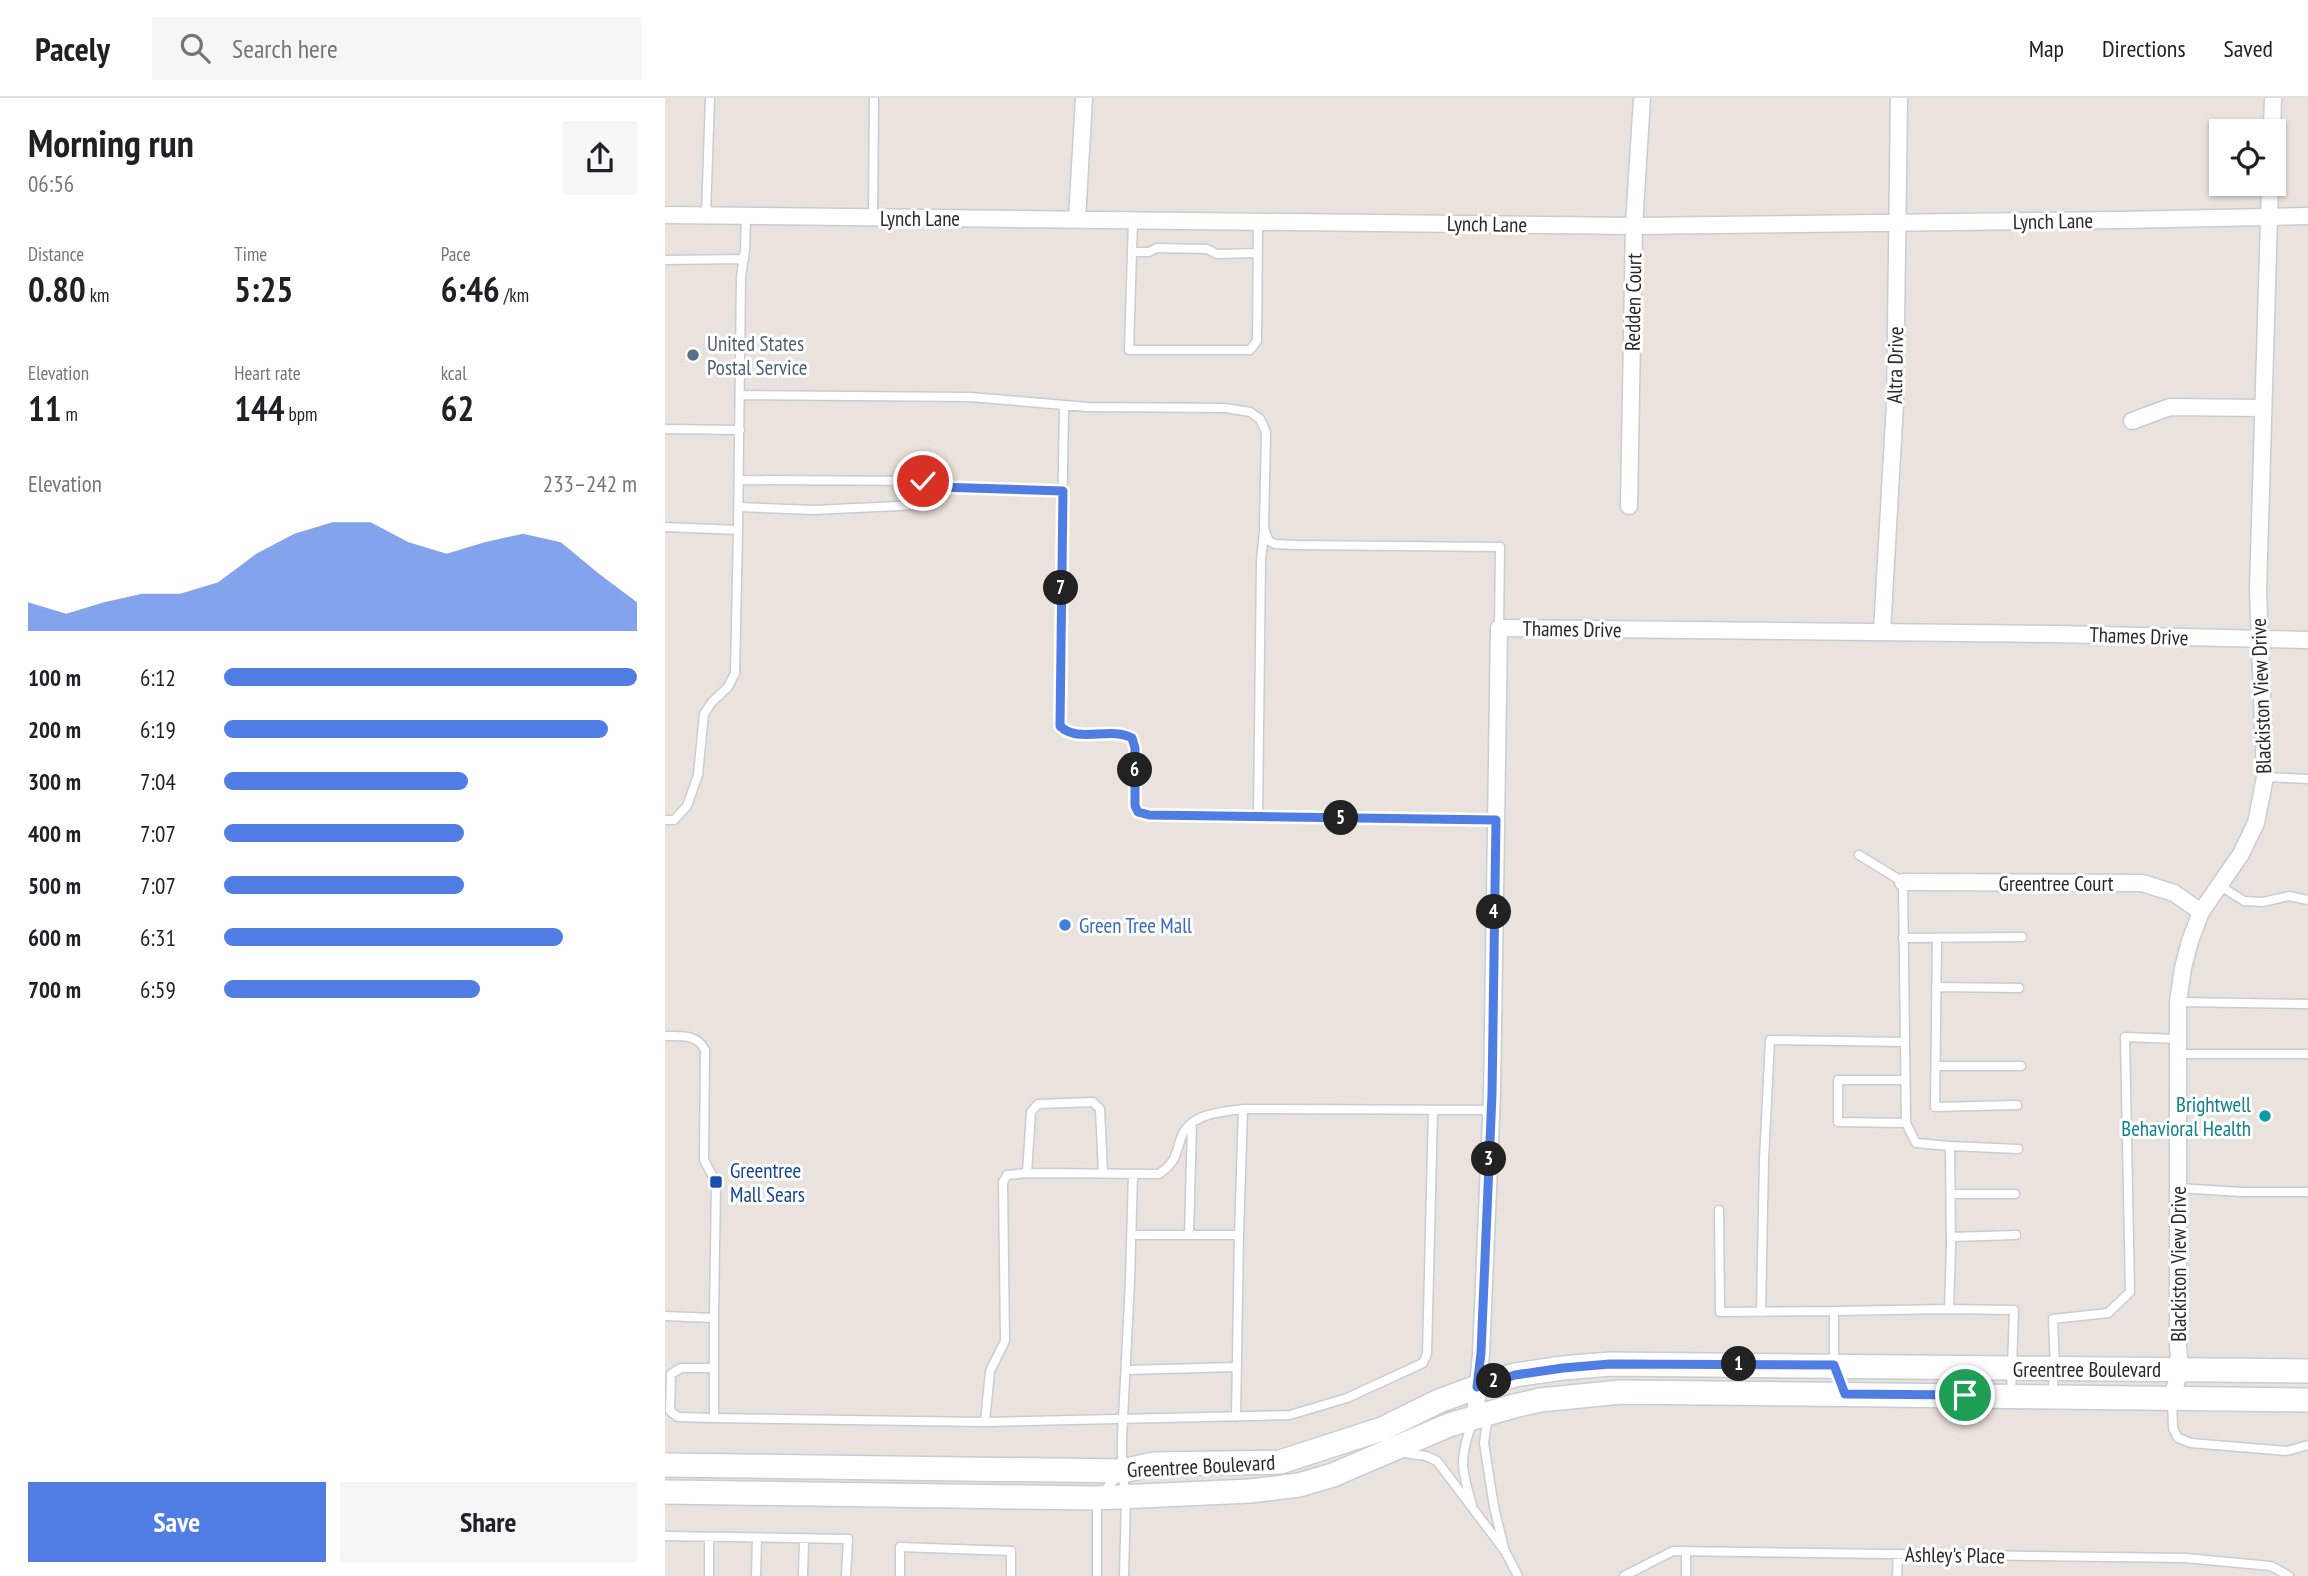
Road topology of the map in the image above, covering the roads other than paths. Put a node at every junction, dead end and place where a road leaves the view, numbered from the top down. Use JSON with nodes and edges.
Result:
{"nodes":[{"id":1,"x":710,"y":98,"type":"edge"},
{"id":2,"x":874,"y":98,"type":"edge"},
{"id":3,"x":1084,"y":98,"type":"edge"},
{"id":4,"x":1642,"y":98,"type":"edge"},
{"id":5,"x":1899,"y":98,"type":"edge"},
{"id":6,"x":2273,"y":98,"type":"edge"},
{"id":7,"x":2272,"y":119,"type":"edge"},
{"id":8,"x":2269,"y":196,"type":"edge"},
{"id":9,"x":665,"y":215,"type":"edge"},
{"id":10,"x":706,"y":215,"type":"junction"},
{"id":11,"x":746,"y":216,"type":"junction"},
{"id":12,"x":2308,"y":216,"type":"edge"},
{"id":13,"x":873,"y":217,"type":"junction"},
{"id":14,"x":2268,"y":217,"type":"junction"},
{"id":15,"x":1077,"y":219,"type":"junction"},
{"id":16,"x":1133,"y":220,"type":"junction"},
{"id":17,"x":1258,"y":222,"type":"junction"},
{"id":18,"x":1897,"y":224,"type":"junction"},
{"id":19,"x":1634,"y":226,"type":"junction"},
{"id":20,"x":1132,"y":252,"type":"junction"},
{"id":21,"x":1258,"y":253,"type":"junction"},
{"id":22,"x":744,"y":259,"type":"junction"},
{"id":23,"x":665,"y":260,"type":"edge"},
{"id":24,"x":741,"y":395,"type":"junction"},
{"id":25,"x":1064,"y":405,"type":"junction"},
{"id":26,"x":2262,"y":408,"type":"junction"},
{"id":27,"x":2132,"y":421,"type":"dead end"},
{"id":28,"x":665,"y":429,"type":"edge"},
{"id":29,"x":740,"y":430,"type":"junction"},
{"id":30,"x":740,"y":480,"type":"junction"},
{"id":31,"x":938,"y":487,"type":"junction"},
{"id":32,"x":1063,"y":491,"type":"junction"},
{"id":33,"x":1629,"y":506,"type":"dead end"},
{"id":34,"x":739,"y":507,"type":"junction"},
{"id":35,"x":665,"y":527,"type":"edge"},
{"id":36,"x":1264,"y":529,"type":"junction"},
{"id":37,"x":738,"y":530,"type":"junction"},
{"id":38,"x":1499,"y":628,"type":"junction"},
{"id":39,"x":1882,"y":632,"type":"junction"},
{"id":40,"x":2259,"y":639,"type":"junction"},
{"id":41,"x":2308,"y":640,"type":"edge"},
{"id":42,"x":2265,"y":777,"type":"junction"},
{"id":43,"x":2308,"y":779,"type":"edge"},
{"id":44,"x":1258,"y":817,"type":"junction"},
{"id":45,"x":665,"y":820,"type":"edge"},
{"id":46,"x":1496,"y":820,"type":"junction"},
{"id":47,"x":1859,"y":855,"type":"dead end"},
{"id":48,"x":1903,"y":882,"type":"junction"},
{"id":49,"x":2219,"y":886,"type":"junction"},
{"id":50,"x":2308,"y":900,"type":"edge"},
{"id":51,"x":2201,"y":912,"type":"junction"},
{"id":52,"x":2022,"y":937,"type":"dead end"},
{"id":53,"x":1903,"y":938,"type":"junction"},
{"id":54,"x":1937,"y":938,"type":"junction"},
{"id":55,"x":1936,"y":988,"type":"junction"},
{"id":56,"x":2018,"y":988,"type":"dead end"},
{"id":57,"x":2178,"y":1002,"type":"junction"},
{"id":58,"x":2308,"y":1004,"type":"edge"},
{"id":59,"x":665,"y":1036,"type":"edge"},
{"id":60,"x":1904,"y":1042,"type":"junction"},
{"id":61,"x":2177,"y":1047,"type":"junction"},
{"id":62,"x":2308,"y":1054,"type":"edge"},
{"id":63,"x":1935,"y":1066,"type":"junction"},
{"id":64,"x":2021,"y":1066,"type":"dead end"},
{"id":65,"x":1904,"y":1080,"type":"junction"},
{"id":66,"x":2017,"y":1105,"type":"dead end"},
{"id":67,"x":1243,"y":1109,"type":"junction"},
{"id":68,"x":1433,"y":1110,"type":"junction"},
{"id":69,"x":1492,"y":1110,"type":"junction"},
{"id":70,"x":1192,"y":1123,"type":"junction"},
{"id":71,"x":1906,"y":1123,"type":"junction"},
{"id":72,"x":1950,"y":1146,"type":"junction"},
{"id":73,"x":2018,"y":1149,"type":"dead end"},
{"id":74,"x":1027,"y":1173,"type":"junction"},
{"id":75,"x":1103,"y":1173,"type":"junction"},
{"id":76,"x":1132,"y":1174,"type":"junction"},
{"id":77,"x":2178,"y":1188,"type":"junction"},
{"id":78,"x":2308,"y":1192,"type":"edge"},
{"id":79,"x":1951,"y":1194,"type":"junction"},
{"id":80,"x":2015,"y":1194,"type":"dead end"},
{"id":81,"x":1719,"y":1210,"type":"dead end"},
{"id":82,"x":1131,"y":1235,"type":"junction"},
{"id":83,"x":1189,"y":1235,"type":"junction"},
{"id":84,"x":1239,"y":1235,"type":"junction"},
{"id":85,"x":2016,"y":1235,"type":"dead end"},
{"id":86,"x":1951,"y":1237,"type":"junction"},
{"id":87,"x":1945,"y":1310,"type":"junction"},
{"id":88,"x":1834,"y":1311,"type":"junction"},
{"id":89,"x":1761,"y":1312,"type":"junction"},
{"id":90,"x":665,"y":1316,"type":"edge"},
{"id":91,"x":714,"y":1318,"type":"junction"},
{"id":92,"x":1834,"y":1365,"type":"junction"},
{"id":93,"x":1237,"y":1367,"type":"junction"},
{"id":94,"x":713,"y":1368,"type":"junction"},
{"id":95,"x":2013,"y":1368,"type":"junction"},
{"id":96,"x":2055,"y":1369,"type":"junction"},
{"id":97,"x":2180,"y":1369,"type":"junction"},
{"id":98,"x":1127,"y":1370,"type":"junction"},
{"id":99,"x":2308,"y":1371,"type":"edge"},
{"id":100,"x":1477,"y":1387,"type":"junction"},
{"id":101,"x":1845,"y":1394,"type":"junction"},
{"id":102,"x":2011,"y":1396,"type":"junction"},
{"id":103,"x":2052,"y":1396,"type":"junction"},
{"id":104,"x":2172,"y":1398,"type":"junction"},
{"id":105,"x":2308,"y":1400,"type":"edge"},
{"id":106,"x":1481,"y":1415,"type":"junction"},
{"id":107,"x":1236,"y":1417,"type":"junction"},
{"id":108,"x":714,"y":1418,"type":"junction"},
{"id":109,"x":1123,"y":1420,"type":"junction"},
{"id":110,"x":985,"y":1422,"type":"junction"},
{"id":111,"x":2308,"y":1445,"type":"edge"},
{"id":112,"x":1385,"y":1453,"type":"junction"},
{"id":113,"x":665,"y":1465,"type":"edge"},
{"id":114,"x":1122,"y":1471,"type":"junction"},
{"id":115,"x":665,"y":1493,"type":"edge"},
{"id":116,"x":1126,"y":1497,"type":"junction"},
{"id":117,"x":1097,"y":1498,"type":"junction"},
{"id":118,"x":1474,"y":1511,"type":"junction"},
{"id":119,"x":665,"y":1536,"type":"edge"},
{"id":120,"x":709,"y":1537,"type":"junction"},
{"id":121,"x":757,"y":1538,"type":"junction"},
{"id":122,"x":804,"y":1539,"type":"junction"},
{"id":123,"x":1505,"y":1551,"type":"junction"},
{"id":124,"x":1686,"y":1551,"type":"junction"},
{"id":125,"x":1898,"y":1554,"type":"junction"},
{"id":126,"x":709,"y":1576,"type":"edge"},
{"id":127,"x":756,"y":1576,"type":"edge"},
{"id":128,"x":803,"y":1576,"type":"edge"},
{"id":129,"x":846,"y":1576,"type":"edge"},
{"id":130,"x":900,"y":1576,"type":"edge"},
{"id":131,"x":1011,"y":1576,"type":"edge"},
{"id":132,"x":1097,"y":1576,"type":"edge"},
{"id":133,"x":1124,"y":1576,"type":"edge"},
{"id":134,"x":1518,"y":1576,"type":"edge"},
{"id":135,"x":1624,"y":1576,"type":"edge"},
{"id":136,"x":1686,"y":1576,"type":"edge"},
{"id":137,"x":1898,"y":1576,"type":"edge"},
{"id":138,"x":2289,"y":1576,"type":"edge"}],
"edges":[{"from":1,"to":10,"type":"lane"},
{"from":2,"to":13,"type":"lane"},
{"from":3,"to":15,"type":"street"},
{"from":4,"to":19,"type":"street","name":"Redden Court"},
{"from":5,"to":18,"type":"street","name":"Altra Drive"},
{"from":6,"to":7,"type":"street"},
{"from":8,"to":14,"type":"street","name":"Blackiston View Drive"},
{"from":9,"to":10,"type":"street","name":"Lynch Lane"},
{"from":10,"to":11,"type":"street","name":"Lynch Lane"},
{"from":11,"to":13,"type":"street","name":"Lynch Lane"},
{"from":11,"to":22,"type":"lane"},
{"from":12,"to":14,"type":"street","name":"Lynch Lane"},
{"from":13,"to":15,"type":"street","name":"Lynch Lane"},
{"from":14,"to":18,"type":"street","name":"Lynch Lane"},
{"from":14,"to":26,"type":"street","name":"Blackiston View Drive"},
{"from":15,"to":16,"type":"street","name":"Lynch Lane"},
{"from":16,"to":17,"type":"street","name":"Lynch Lane"},
{"from":16,"to":20,"type":"lane"},
{"from":17,"to":19,"type":"street","name":"Lynch Lane"},
{"from":17,"to":21,"type":"lane"},
{"from":18,"to":19,"type":"street","name":"Lynch Lane"},
{"from":18,"to":39,"type":"street","name":"Altra Drive"},
{"from":19,"to":33,"type":"street","name":"Redden Court"},
{"from":20,"to":21,"type":"lane"},
{"from":20,"to":21,"type":"lane"},
{"from":22,"to":23,"type":"lane"},
{"from":22,"to":24,"type":"lane"},
{"from":24,"to":25,"type":"lane"},
{"from":24,"to":29,"type":"lane"},
{"from":25,"to":32,"type":"lane"},
{"from":25,"to":36,"type":"lane"},
{"from":26,"to":27,"type":"street"},
{"from":26,"to":40,"type":"street","name":"Blackiston View Drive"},
{"from":28,"to":29,"type":"lane"},
{"from":29,"to":30,"type":"lane"},
{"from":30,"to":31,"type":"lane"},
{"from":30,"to":34,"type":"lane"},
{"from":31,"to":32,"type":"lane"},
{"from":31,"to":34,"type":"lane"},
{"from":32,"to":44,"type":"lane"},
{"from":34,"to":37,"type":"lane"},
{"from":35,"to":37,"type":"lane"},
{"from":36,"to":38,"type":"lane"},
{"from":36,"to":44,"type":"lane"},
{"from":37,"to":45,"type":"lane"},
{"from":38,"to":39,"type":"street","name":"Thames Drive"},
{"from":38,"to":46,"type":"street","name":"Thames Drive"},
{"from":39,"to":40,"type":"street","name":"Thames Drive"},
{"from":40,"to":41,"type":"street","name":"Thames Drive"},
{"from":40,"to":42,"type":"street","name":"Blackiston View Drive"},
{"from":42,"to":43,"type":"lane"},
{"from":42,"to":49,"type":"street","name":"Blackiston View Drive"},
{"from":44,"to":46,"type":"lane"},
{"from":46,"to":69,"type":"street","name":"Thames Drive"},
{"from":47,"to":48,"type":"lane"},
{"from":48,"to":51,"type":"street","name":"Greentree Court"},
{"from":48,"to":53,"type":"lane"},
{"from":49,"to":50,"type":"lane"},
{"from":49,"to":51,"type":"street","name":"Blackiston View Drive"},
{"from":51,"to":57,"type":"street","name":"Blackiston View Drive"},
{"from":52,"to":54,"type":"lane"},
{"from":53,"to":54,"type":"lane"},
{"from":53,"to":60,"type":"lane"},
{"from":54,"to":55,"type":"lane"},
{"from":55,"to":56,"type":"lane"},
{"from":55,"to":63,"type":"lane"},
{"from":57,"to":58,"type":"lane"},
{"from":57,"to":61,"type":"street","name":"Blackiston View Drive"},
{"from":59,"to":91,"type":"lane"},
{"from":60,"to":65,"type":"lane"},
{"from":60,"to":89,"type":"lane"},
{"from":61,"to":62,"type":"lane"},
{"from":61,"to":77,"type":"street","name":"Blackiston View Drive"},
{"from":61,"to":96,"type":"lane"},
{"from":63,"to":64,"type":"lane"},
{"from":63,"to":66,"type":"lane"},
{"from":65,"to":71,"type":"lane"},
{"from":65,"to":71,"type":"lane"},
{"from":67,"to":68,"type":"lane"},
{"from":67,"to":70,"type":"lane"},
{"from":67,"to":84,"type":"lane"},
{"from":68,"to":69,"type":"lane"},
{"from":68,"to":107,"type":"lane"},
{"from":69,"to":100,"type":"street","name":"Thames Drive"},
{"from":70,"to":76,"type":"lane"},
{"from":70,"to":83,"type":"lane"},
{"from":71,"to":72,"type":"lane"},
{"from":72,"to":73,"type":"lane"},
{"from":72,"to":79,"type":"lane"},
{"from":74,"to":75,"type":"lane"},
{"from":74,"to":75,"type":"lane"},
{"from":74,"to":110,"type":"lane"},
{"from":75,"to":76,"type":"lane"},
{"from":76,"to":82,"type":"lane"},
{"from":77,"to":78,"type":"lane"},
{"from":77,"to":97,"type":"street","name":"Blackiston View Drive"},
{"from":79,"to":80,"type":"lane"},
{"from":79,"to":86,"type":"lane"},
{"from":81,"to":89,"type":"lane"},
{"from":82,"to":83,"type":"lane"},
{"from":82,"to":98,"type":"lane"},
{"from":83,"to":84,"type":"lane"},
{"from":84,"to":93,"type":"lane"},
{"from":85,"to":86,"type":"lane"},
{"from":86,"to":87,"type":"lane"},
{"from":87,"to":88,"type":"lane"},
{"from":87,"to":95,"type":"lane"},
{"from":88,"to":89,"type":"lane"},
{"from":88,"to":92,"type":"lane"},
{"from":90,"to":91,"type":"lane"},
{"from":91,"to":94,"type":"lane"},
{"from":92,"to":95,"type":"main road","name":"Greentree Boulevard"},
{"from":92,"to":100,"type":"main road","name":"Greentree Boulevard"},
{"from":92,"to":101,"type":"lane"},
{"from":93,"to":98,"type":"lane"},
{"from":93,"to":107,"type":"lane"},
{"from":94,"to":108,"type":"lane"},
{"from":94,"to":108,"type":"lane"},
{"from":95,"to":96,"type":"main road","name":"Greentree Boulevard"},
{"from":95,"to":102,"type":"lane"},
{"from":96,"to":97,"type":"main road","name":"Greentree Boulevard"},
{"from":96,"to":103,"type":"lane"},
{"from":97,"to":99,"type":"main road","name":"Greentree Boulevard"},
{"from":97,"to":104,"type":"street","name":"Blackiston View Drive"},
{"from":98,"to":109,"type":"lane"},
{"from":100,"to":106,"type":"street","name":"Thames Drive"},
{"from":100,"to":114,"type":"main road","name":"Greentree Boulevard"},
{"from":101,"to":102,"type":"main road","name":"Greentree Boulevard"},
{"from":101,"to":106,"type":"main road","name":"Greentree Boulevard"},
{"from":102,"to":103,"type":"main road","name":"Greentree Boulevard"},
{"from":103,"to":104,"type":"main road","name":"Greentree Boulevard"},
{"from":104,"to":105,"type":"main road","name":"Greentree Boulevard"},
{"from":104,"to":111,"type":"lane"},
{"from":106,"to":112,"type":"main road","name":"Greentree Boulevard"},
{"from":106,"to":118,"type":"lane"},
{"from":106,"to":123,"type":"lane"},
{"from":107,"to":109,"type":"lane"},
{"from":108,"to":110,"type":"lane"},
{"from":109,"to":110,"type":"lane"},
{"from":109,"to":114,"type":"lane"},
{"from":112,"to":116,"type":"main road","name":"Greentree Boulevard"},
{"from":112,"to":118,"type":"lane"},
{"from":113,"to":114,"type":"main road","name":"Greentree Boulevard"},
{"from":114,"to":116,"type":"lane"},
{"from":114,"to":117,"type":"lane"},
{"from":115,"to":117,"type":"main road","name":"Greentree Boulevard"},
{"from":116,"to":117,"type":"main road","name":"Greentree Boulevard"},
{"from":116,"to":133,"type":"lane"},
{"from":117,"to":132,"type":"lane"},
{"from":118,"to":123,"type":"lane"},
{"from":119,"to":120,"type":"lane"},
{"from":120,"to":121,"type":"lane"},
{"from":120,"to":126,"type":"lane"},
{"from":121,"to":122,"type":"lane"},
{"from":121,"to":127,"type":"lane"},
{"from":122,"to":128,"type":"lane"},
{"from":122,"to":129,"type":"lane"},
{"from":123,"to":134,"type":"lane"},
{"from":124,"to":125,"type":"lane","name":"Ashley's Place"},
{"from":124,"to":135,"type":"lane","name":"Ashley's Place"},
{"from":124,"to":136,"type":"lane"},
{"from":125,"to":137,"type":"lane"},
{"from":125,"to":138,"type":"lane","name":"Ashley's Place"},
{"from":130,"to":131,"type":"lane"}]}
